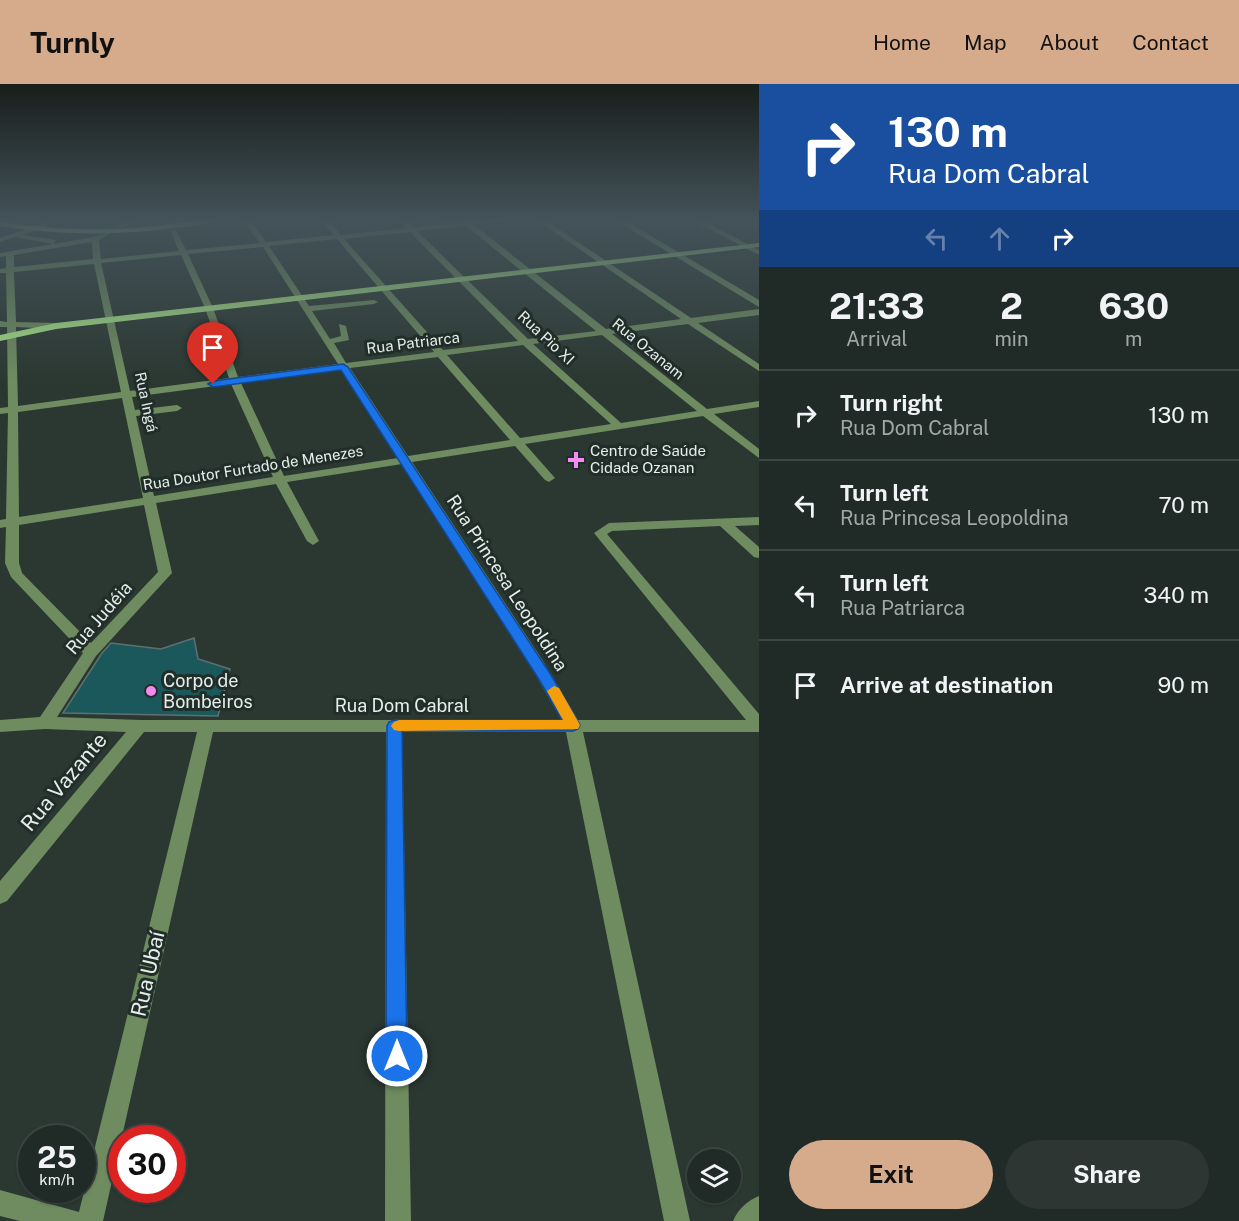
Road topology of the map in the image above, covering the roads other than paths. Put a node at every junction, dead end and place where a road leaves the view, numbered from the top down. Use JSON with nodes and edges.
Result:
{"nodes":[{"id":1,"x":5,"y":273,"type":"edge"},
{"id":2,"x":101,"y":273,"type":"edge"},
{"id":3,"x":192,"y":273,"type":"edge"},
{"id":4,"x":283,"y":273,"type":"edge"},
{"id":5,"x":369,"y":273,"type":"edge"},
{"id":6,"x":454,"y":273,"type":"edge"},
{"id":7,"x":517,"y":273,"type":"edge"},
{"id":8,"x":527,"y":273,"type":"edge"},
{"id":9,"x":618,"y":273,"type":"edge"},
{"id":10,"x":706,"y":273,"type":"edge"},
{"id":11,"x":461,"y":280,"type":"junction"},
{"id":12,"x":382,"y":288,"type":"junction"},
{"id":13,"x":374,"y":302,"type":"dead end"},
{"id":14,"x":302,"y":303,"type":"junction"},
{"id":15,"x":759,"y":304,"type":"edge"},
{"id":16,"x":208,"y":308,"type":"junction"},
{"id":17,"x":759,"y":312,"type":"edge"},
{"id":18,"x":111,"y":319,"type":"junction"},
{"id":19,"x":688,"y":321,"type":"junction"},
{"id":20,"x":0,"y":324,"type":"edge"},
{"id":21,"x":56,"y":326,"type":"joint"},
{"id":22,"x":342,"y":326,"type":"dead end"},
{"id":23,"x":8,"y":332,"type":"edge"},
{"id":24,"x":603,"y":333,"type":"junction"},
{"id":25,"x":327,"y":342,"type":"junction"},
{"id":26,"x":526,"y":343,"type":"junction"},
{"id":27,"x":442,"y":354,"type":"junction"},
{"id":28,"x":343,"y":367,"type":"junction"},
{"id":29,"x":759,"y":368,"type":"edge"},
{"id":30,"x":234,"y":381,"type":"junction"},
{"id":31,"x":127,"y":395,"type":"junction"},
{"id":32,"x":759,"y":405,"type":"edge"},
{"id":33,"x":177,"y":408,"type":"dead end"},
{"id":34,"x":13,"y":410,"type":"junction"},
{"id":35,"x":0,"y":411,"type":"edge"},
{"id":36,"x":704,"y":413,"type":"junction"},
{"id":37,"x":131,"y":414,"type":"junction"},
{"id":38,"x":619,"y":426,"type":"junction"},
{"id":39,"x":518,"y":441,"type":"junction"},
{"id":40,"x":759,"y":455,"type":"edge"},
{"id":41,"x":404,"y":460,"type":"junction"},
{"id":42,"x":549,"y":478,"type":"dead end"},
{"id":43,"x":6,"y":479,"type":"edge"},
{"id":44,"x":280,"y":480,"type":"junction"},
{"id":45,"x":150,"y":499,"type":"junction"},
{"id":46,"x":759,"y":520,"type":"edge"},
{"id":47,"x":723,"y":522,"type":"junction"},
{"id":48,"x":6,"y":523,"type":"edge"},
{"id":49,"x":313,"y":541,"type":"dead end"},
{"id":50,"x":759,"y":554,"type":"edge"},
{"id":51,"x":165,"y":573,"type":"joint"},
{"id":52,"x":91,"y":652,"type":"junction"},
{"id":53,"x":45,"y":723,"type":"junction"},
{"id":54,"x":573,"y":725,"type":"junction"},
{"id":55,"x":759,"y":725,"type":"edge"},
{"id":56,"x":0,"y":726,"type":"edge"},
{"id":57,"x":140,"y":726,"type":"junction"},
{"id":58,"x":394,"y":726,"type":"junction"},
{"id":59,"x":206,"y":727,"type":"junction"},
{"id":60,"x":0,"y":895,"type":"edge"},
{"id":61,"x":0,"y":1203,"type":"edge"},
{"id":62,"x":759,"y":1209,"type":"edge"},
{"id":63,"x":70,"y":1221,"type":"edge"},
{"id":64,"x":90,"y":1221,"type":"edge"},
{"id":65,"x":398,"y":1221,"type":"edge"},
{"id":66,"x":677,"y":1221,"type":"edge"},
{"id":67,"x":746,"y":1221,"type":"edge"}],
"edges":[{"from":1,"to":23,"type":"street"},
{"from":2,"to":18,"type":"street","name":"Rua Ingá"},
{"from":3,"to":16,"type":"street"},
{"from":4,"to":14,"type":"street","name":"Rua Princesa Leopoldina"},
{"from":5,"to":12,"type":"street"},
{"from":6,"to":11,"type":"street","name":"Rua Pio XI"},
{"from":7,"to":11,"type":"main road"},
{"from":8,"to":24,"type":"street","name":"Rua Ozanam"},
{"from":9,"to":19,"type":"street"},
{"from":10,"to":15,"type":"street"},
{"from":11,"to":12,"type":"main road"},
{"from":11,"to":26,"type":"street","name":"Rua Pio XI"},
{"from":12,"to":14,"type":"main road"},
{"from":12,"to":27,"type":"street"},
{"from":13,"to":14,"type":"street"},
{"from":14,"to":16,"type":"main road"},
{"from":14,"to":25,"type":"street","name":"Rua Princesa Leopoldina"},
{"from":16,"to":18,"type":"main road"},
{"from":16,"to":30,"type":"street"},
{"from":17,"to":19,"type":"street","name":"Rua Patriarca"},
{"from":18,"to":21,"type":"main road"},
{"from":18,"to":31,"type":"street","name":"Rua Ingá"},
{"from":19,"to":24,"type":"street","name":"Rua Patriarca"},
{"from":19,"to":29,"type":"street"},
{"from":20,"to":23,"type":"street"},
{"from":21,"to":23,"type":"street"},
{"from":22,"to":25,"type":"street"},
{"from":23,"to":34,"type":"street"},
{"from":24,"to":26,"type":"street","name":"Rua Patriarca"},
{"from":24,"to":36,"type":"street","name":"Rua Ozanam"},
{"from":25,"to":28,"type":"street","name":"Rua Princesa Leopoldina"},
{"from":26,"to":27,"type":"street","name":"Rua Patriarca"},
{"from":26,"to":38,"type":"street","name":"Rua Pio XI"},
{"from":27,"to":28,"type":"street","name":"Rua Patriarca"},
{"from":27,"to":39,"type":"street"},
{"from":28,"to":30,"type":"street","name":"Rua Patriarca"},
{"from":28,"to":41,"type":"street","name":"Rua Princesa Leopoldina"},
{"from":30,"to":31,"type":"street","name":"Rua Patriarca"},
{"from":30,"to":44,"type":"street"},
{"from":31,"to":34,"type":"street","name":"Rua Patriarca"},
{"from":31,"to":37,"type":"street","name":"Rua Ingá"},
{"from":32,"to":36,"type":"street","name":"Rua Doutor Furtado de Menezes"},
{"from":33,"to":37,"type":"street"},
{"from":34,"to":35,"type":"street","name":"Rua Patriarca"},
{"from":34,"to":43,"type":"street"},
{"from":36,"to":38,"type":"street","name":"Rua Doutor Furtado de Menezes"},
{"from":36,"to":40,"type":"street","name":"Rua Ozanam"},
{"from":37,"to":45,"type":"street","name":"Rua Ingá"},
{"from":38,"to":39,"type":"street","name":"Rua Doutor Furtado de Menezes"},
{"from":39,"to":41,"type":"street","name":"Rua Doutor Furtado de Menezes"},
{"from":39,"to":42,"type":"street"},
{"from":41,"to":44,"type":"street","name":"Rua Doutor Furtado de Menezes"},
{"from":41,"to":54,"type":"street","name":"Rua Princesa Leopoldina"},
{"from":43,"to":48,"type":"street"},
{"from":44,"to":45,"type":"street","name":"Rua Doutor Furtado de Menezes"},
{"from":44,"to":49,"type":"street"},
{"from":45,"to":48,"type":"street","name":"Rua Doutor Furtado de Menezes"},
{"from":45,"to":51,"type":"street","name":"Rua Ingá"},
{"from":46,"to":47,"type":"street"},
{"from":47,"to":50,"type":"street"},
{"from":47,"to":55,"type":"street"},
{"from":48,"to":52,"type":"street"},
{"from":51,"to":52,"type":"street","name":"Rua Judéia"},
{"from":52,"to":53,"type":"street","name":"Rua Judéia"},
{"from":53,"to":56,"type":"street","name":"Rua Dom Cabral"},
{"from":53,"to":57,"type":"street","name":"Rua Dom Cabral"},
{"from":54,"to":55,"type":"street","name":"Rua Dom Cabral"},
{"from":54,"to":58,"type":"street","name":"Rua Dom Cabral"},
{"from":54,"to":66,"type":"street","name":"Rua Princesa Leopoldina"},
{"from":57,"to":59,"type":"street","name":"Rua Dom Cabral"},
{"from":57,"to":60,"type":"street","name":"Rua Vazante"},
{"from":58,"to":59,"type":"street","name":"Rua Dom Cabral"},
{"from":58,"to":65,"type":"street"},
{"from":59,"to":64,"type":"street","name":"Rua Ubaí"},
{"from":61,"to":63,"type":"street"},
{"from":62,"to":67,"type":"street"}]}
